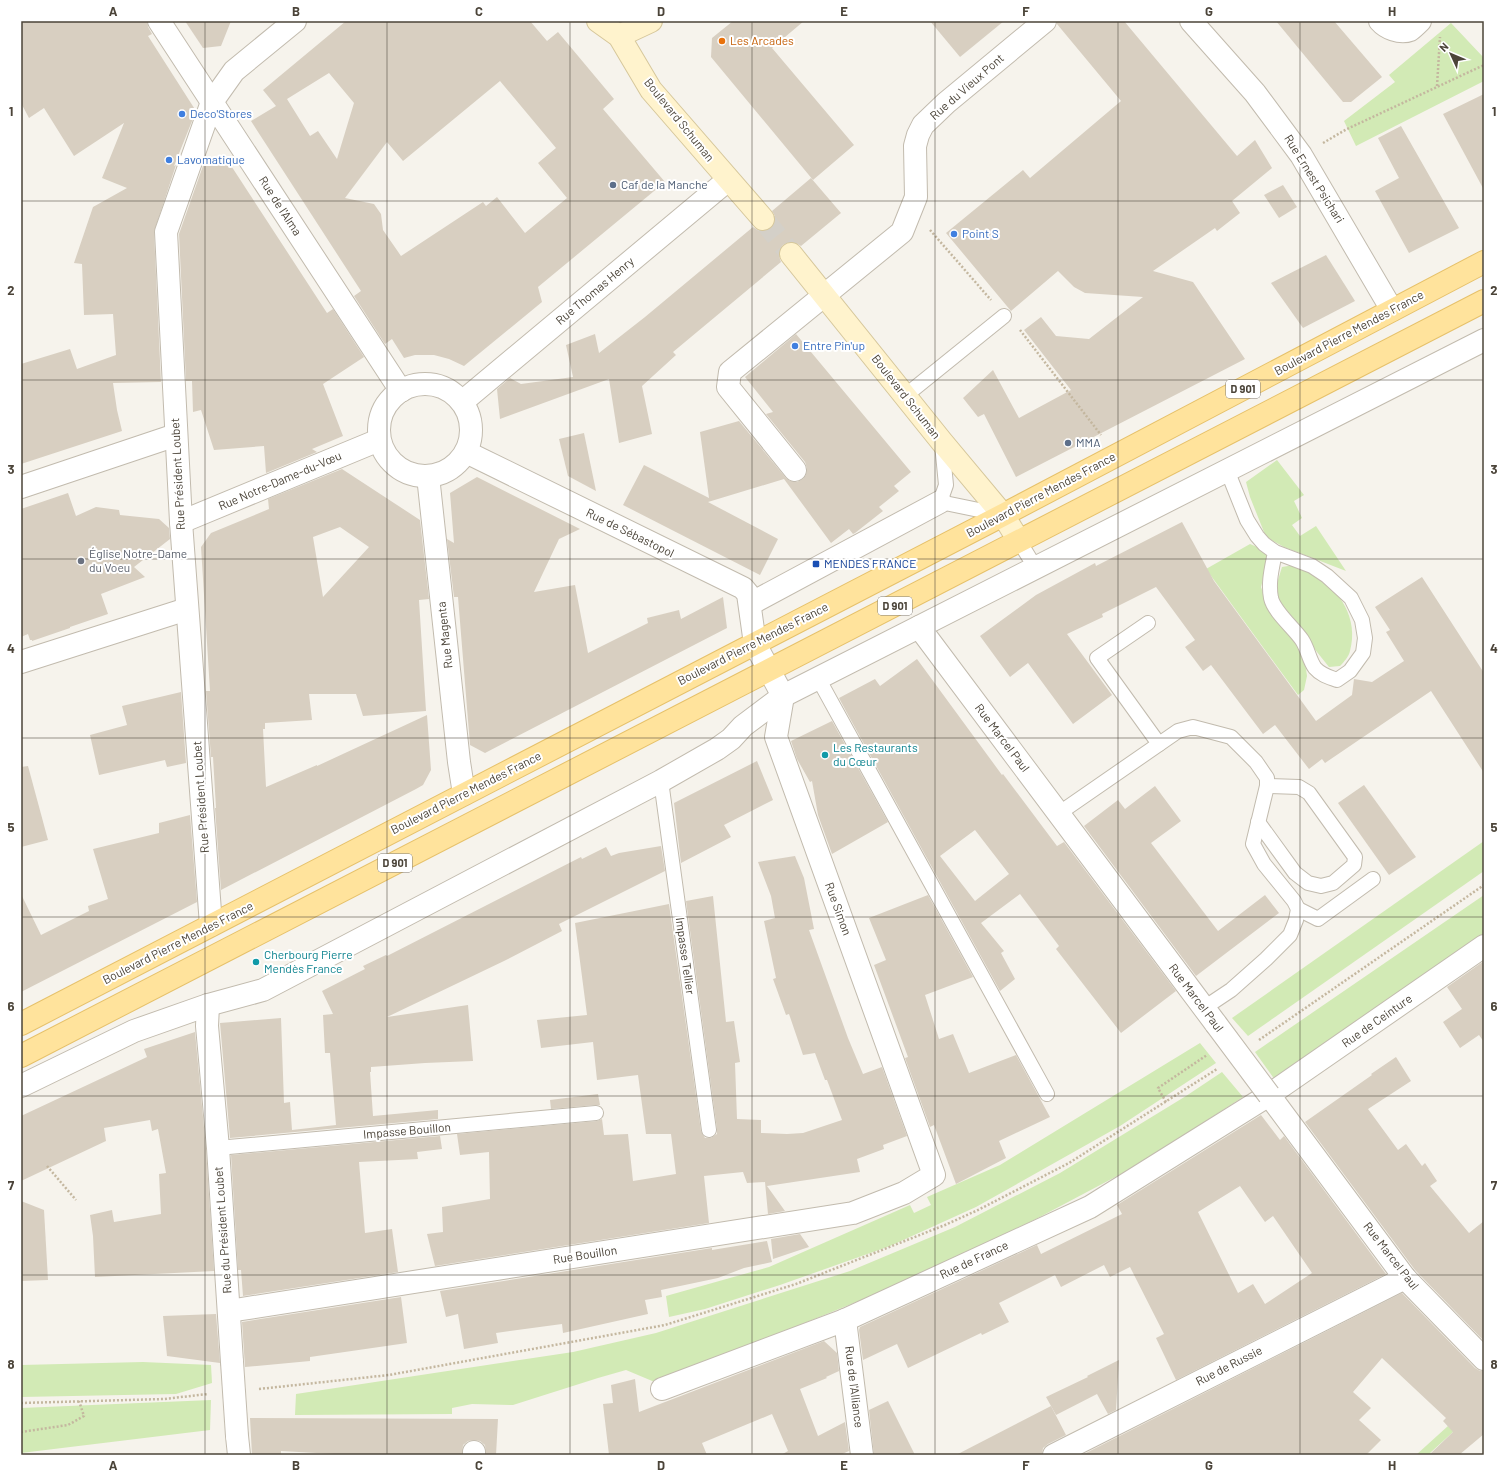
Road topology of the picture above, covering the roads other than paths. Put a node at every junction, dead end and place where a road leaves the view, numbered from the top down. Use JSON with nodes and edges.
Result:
{"nodes":[{"id":1,"x":159,"y":21,"type":"edge"},
{"id":2,"x":295,"y":21,"type":"edge"},
{"id":3,"x":598,"y":21,"type":"edge"},
{"id":4,"x":651,"y":21,"type":"edge"},
{"id":5,"x":1045,"y":21,"type":"edge"},
{"id":6,"x":1191,"y":21,"type":"edge"},
{"id":7,"x":1380,"y":21,"type":"edge"},
{"id":8,"x":1420,"y":21,"type":"edge"},
{"id":9,"x":619,"y":36,"type":"junction"},
{"id":10,"x":212,"y":102,"type":"junction"},
{"id":11,"x":728,"y":180,"type":"junction"},
{"id":12,"x":763,"y":219,"type":"tunnel mouth"},
{"id":13,"x":791,"y":254,"type":"tunnel mouth"},
{"id":14,"x":1484,"y":262,"type":"edge"},
{"id":15,"x":824,"y":295,"type":"junction"},
{"id":16,"x":1484,"y":301,"type":"edge"},
{"id":17,"x":1392,"y":310,"type":"junction"},
{"id":18,"x":1004,"y":316,"type":"road end"},
{"id":19,"x":1484,"y":340,"type":"edge"},
{"id":20,"x":401,"y":391,"type":"junction"},
{"id":21,"x":905,"y":396,"type":"junction"},
{"id":22,"x":462,"y":402,"type":"junction"},
{"id":23,"x":176,"y":435,"type":"junction"},
{"id":24,"x":380,"y":440,"type":"junction"},
{"id":25,"x":942,"y":442,"type":"junction"},
{"id":26,"x":466,"y":452,"type":"junction"},
{"id":27,"x":794,"y":470,"type":"dead end"},
{"id":28,"x":1227,"y":470,"type":"junction"},
{"id":29,"x":428,"y":476,"type":"junction"},
{"id":30,"x":21,"y":487,"type":"edge"},
{"id":31,"x":940,"y":502,"type":"junction"},
{"id":32,"x":1003,"y":515,"type":"junction"},
{"id":33,"x":181,"y":522,"type":"junction"},
{"id":34,"x":1019,"y":541,"type":"junction"},
{"id":35,"x":1275,"y":552,"type":"junction"},
{"id":36,"x":1036,"y":567,"type":"junction"},
{"id":37,"x":750,"y":604,"type":"junction"},
{"id":38,"x":187,"y":609,"type":"junction"},
{"id":39,"x":1148,"y":623,"type":"dead end"},
{"id":40,"x":919,"y":627,"type":"junction"},
{"id":41,"x":755,"y":644,"type":"junction"},
{"id":42,"x":21,"y":662,"type":"edge"},
{"id":43,"x":770,"y":670,"type":"junction"},
{"id":44,"x":818,"y":678,"type":"junction"},
{"id":45,"x":783,"y":696,"type":"junction"},
{"id":46,"x":1158,"y":744,"type":"junction"},
{"id":47,"x":661,"y":781,"type":"junction"},
{"id":48,"x":1267,"y":786,"type":"junction"},
{"id":49,"x":464,"y":794,"type":"junction"},
{"id":50,"x":1058,"y":814,"type":"junction"},
{"id":51,"x":1258,"y":822,"type":"junction"},
{"id":52,"x":1373,"y":878,"type":"dead end"},
{"id":53,"x":1298,"y":909,"type":"junction"},
{"id":54,"x":211,"y":925,"type":"junction"},
{"id":55,"x":1484,"y":946,"type":"edge"},
{"id":56,"x":208,"y":1005,"type":"junction"},
{"id":57,"x":21,"y":1024,"type":"edge"},
{"id":58,"x":1216,"y":1025,"type":"junction"},
{"id":59,"x":21,"y":1056,"type":"edge"},
{"id":60,"x":21,"y":1086,"type":"edge"},
{"id":61,"x":1048,"y":1094,"type":"dead end"},
{"id":62,"x":1269,"y":1095,"type":"junction"},
{"id":63,"x":596,"y":1113,"type":"dead end"},
{"id":64,"x":709,"y":1130,"type":"dead end"},
{"id":65,"x":218,"y":1148,"type":"junction"},
{"id":66,"x":934,"y":1175,"type":"joint"},
{"id":67,"x":1405,"y":1278,"type":"junction"},
{"id":68,"x":229,"y":1311,"type":"junction"},
{"id":69,"x":845,"y":1320,"type":"junction"},
{"id":70,"x":1484,"y":1359,"type":"edge"},
{"id":71,"x":662,"y":1389,"type":"dead end"},
{"id":72,"x":238,"y":1446,"type":"edge"},
{"id":73,"x":862,"y":1455,"type":"edge"},
{"id":74,"x":1054,"y":1455,"type":"edge"}],
"edges":[{"from":1,"to":10,"type":"street","name":"Rue de l'Alma"},
{"from":2,"to":10,"type":"street","name":"Rue Président Loubet"},
{"from":3,"to":9,"type":"street","name":"Boulevard Schuman"},
{"from":4,"to":9,"type":"street"},
{"from":5,"to":15,"type":"street","name":"Rue du Vieux Pont"},
{"from":6,"to":17,"type":"street","name":"Rue Ernest Psichari"},
{"from":7,"to":8,"type":"street"},
{"from":9,"to":11,"type":"street","name":"Boulevard Schuman"},
{"from":10,"to":20,"type":"street","name":"Rue de l'Alma"},
{"from":10,"to":23,"type":"street","name":"Rue Président Loubet"},
{"from":11,"to":12,"type":"street","name":"Boulevard Schuman"},
{"from":11,"to":22,"type":"street","name":"Rue Thomas Henry"},
{"from":13,"to":15,"type":"street","name":"Boulevard Schuman"},
{"from":14,"to":17,"type":"main road","name":"Boulevard Pierre Mendes France","number":"D 901"},
{"from":15,"to":21,"type":"street","name":"Boulevard Schuman"},
{"from":15,"to":27,"type":"street","name":"Rue du Vieux Pont"},
{"from":16,"to":34,"type":"main road","number":"D 901"},
{"from":17,"to":32,"type":"main road","name":"Boulevard Pierre Mendes France","number":"D 901"},
{"from":18,"to":21,"type":"lane"},
{"from":19,"to":28,"type":"street"},
{"from":20,"to":22,"type":"street"},
{"from":20,"to":24,"type":"street"},
{"from":21,"to":25,"type":"street","name":"Boulevard Schuman"},
{"from":22,"to":26,"type":"street"},
{"from":23,"to":30,"type":"street"},
{"from":23,"to":33,"type":"street","name":"Rue Président Loubet"},
{"from":24,"to":29,"type":"street"},
{"from":24,"to":33,"type":"street","name":"Rue Notre-Dame-du-Vœu"},
{"from":25,"to":31,"type":"lane"},
{"from":25,"to":32,"type":"street","name":"Boulevard Schuman"},
{"from":26,"to":29,"type":"street"},
{"from":26,"to":37,"type":"street","name":"Rue de Sébastopol"},
{"from":28,"to":35,"type":"lane"},
{"from":28,"to":36,"type":"street"},
{"from":29,"to":49,"type":"street","name":"Rue Magenta"},
{"from":31,"to":32,"type":"lane"},
{"from":31,"to":37,"type":"street"},
{"from":32,"to":34,"type":"street","name":"Boulevard Schuman"},
{"from":32,"to":41,"type":"main road","name":"Boulevard Pierre Mendes France","number":"D 901"},
{"from":33,"to":38,"type":"street","name":"Rue Président Loubet"},
{"from":34,"to":36,"type":"lane"},
{"from":34,"to":43,"type":"main road","number":"D 901"},
{"from":35,"to":35,"type":"lane"},
{"from":36,"to":40,"type":"street"},
{"from":37,"to":41,"type":"street","name":"Rue de Sébastopol"},
{"from":38,"to":42,"type":"street"},
{"from":38,"to":54,"type":"street","name":"Rue Président Loubet"},
{"from":39,"to":46,"type":"lane"},
{"from":40,"to":44,"type":"street"},
{"from":40,"to":50,"type":"street","name":"Rue Marcel Paul"},
{"from":41,"to":43,"type":"street"},
{"from":41,"to":49,"type":"main road","name":"Boulevard Pierre Mendes France","number":"D 901"},
{"from":43,"to":45,"type":"street"},
{"from":43,"to":59,"type":"main road","number":"D 901"},
{"from":44,"to":45,"type":"street"},
{"from":44,"to":61,"type":"lane"},
{"from":45,"to":47,"type":"street"},
{"from":45,"to":66,"type":"street","name":"Rue Simon"},
{"from":46,"to":48,"type":"lane"},
{"from":46,"to":50,"type":"lane"},
{"from":47,"to":56,"type":"street"},
{"from":47,"to":64,"type":"lane","name":"Impasse Tellier"},
{"from":48,"to":51,"type":"lane"},
{"from":48,"to":51,"type":"lane"},
{"from":49,"to":54,"type":"main road","name":"Boulevard Pierre Mendes France","number":"D 901"},
{"from":50,"to":58,"type":"street","name":"Rue Marcel Paul"},
{"from":51,"to":53,"type":"lane"},
{"from":52,"to":53,"type":"lane"},
{"from":53,"to":58,"type":"lane"},
{"from":54,"to":57,"type":"main road","name":"Boulevard Pierre Mendes France","number":"D 901"},
{"from":55,"to":62,"type":"street","name":"Rue de Ceinture"},
{"from":56,"to":60,"type":"street"},
{"from":56,"to":65,"type":"street","name":"Rue du Président Loubet"},
{"from":58,"to":62,"type":"street","name":"Rue Marcel Paul","bridge":true},
{"from":62,"to":67,"type":"street","name":"Rue Marcel Paul"},
{"from":62,"to":69,"type":"street","name":"Rue de France"},
{"from":63,"to":65,"type":"lane","name":"Impasse Bouillon"},
{"from":65,"to":68,"type":"street","name":"Rue du Président Loubet"},
{"from":66,"to":68,"type":"street","name":"Rue Bouillon"},
{"from":67,"to":70,"type":"street","name":"Rue Marcel Paul"},
{"from":67,"to":74,"type":"street","name":"Rue de Russie"},
{"from":68,"to":72,"type":"street","name":"Rue du Président Loubet","bridge":true},
{"from":69,"to":71,"type":"street","name":"Rue de France"},
{"from":69,"to":73,"type":"street","name":"Rue de l'Alliance"}]}
